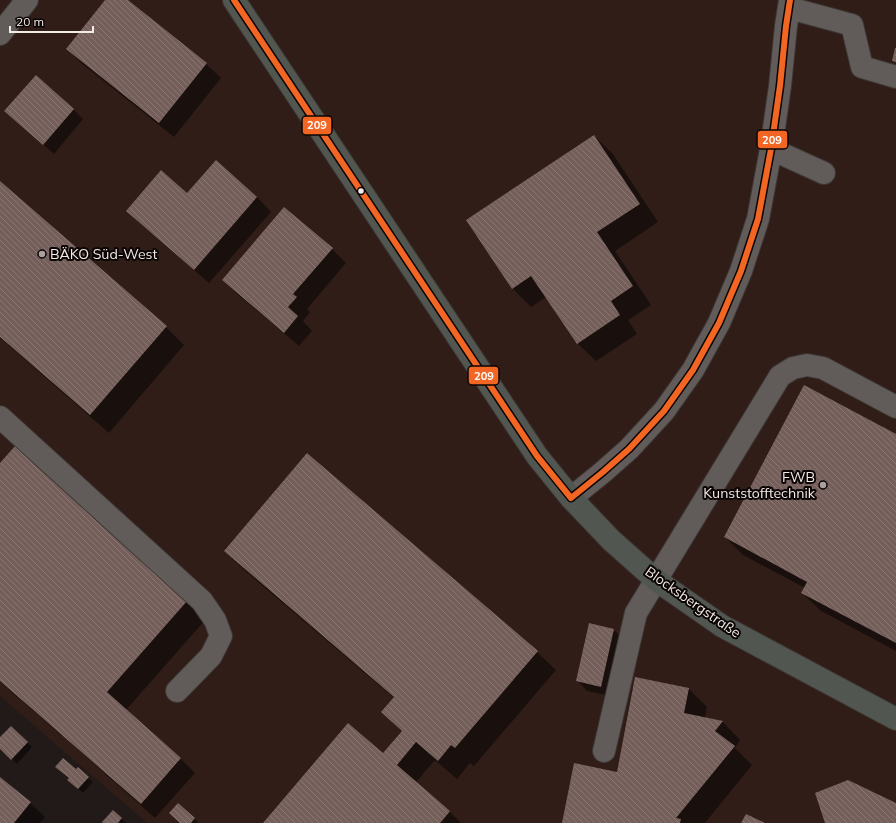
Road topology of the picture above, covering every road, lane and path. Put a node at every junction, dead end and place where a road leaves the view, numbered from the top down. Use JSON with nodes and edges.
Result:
{"nodes":[{"id":1,"x":27,"y":0,"type":"edge"},
{"id":2,"x":234,"y":0,"type":"edge"},
{"id":3,"x":790,"y":4,"type":"edge"},
{"id":4,"x":0,"y":34,"type":"edge"},
{"id":5,"x":896,"y":77,"type":"edge"},
{"id":6,"x":771,"y":149,"type":"junction"},
{"id":7,"x":824,"y":173,"type":"dead end"},
{"id":8,"x":896,"y":407,"type":"edge"},
{"id":9,"x":0,"y":417,"type":"edge"},
{"id":10,"x":571,"y":498,"type":"junction"},
{"id":11,"x":656,"y":580,"type":"junction"},
{"id":12,"x":177,"y":691,"type":"dead end"},
{"id":13,"x":896,"y":719,"type":"edge"},
{"id":14,"x":604,"y":751,"type":"dead end"}],
"edges":[{"from":1,"to":4,"type":"street"},
{"from":2,"to":10,"type":"main road","name":"Blocksbergstraße"},
{"from":3,"to":5,"type":"street"},
{"from":3,"to":6,"type":"street"},
{"from":6,"to":7,"type":"street"},
{"from":6,"to":10,"type":"street"},
{"from":8,"to":11,"type":"street"},
{"from":9,"to":12,"type":"street"},
{"from":10,"to":11,"type":"main road","name":"Blocksbergstraße"},
{"from":11,"to":13,"type":"main road","name":"Blocksbergstraße"},
{"from":11,"to":14,"type":"street"}]}
